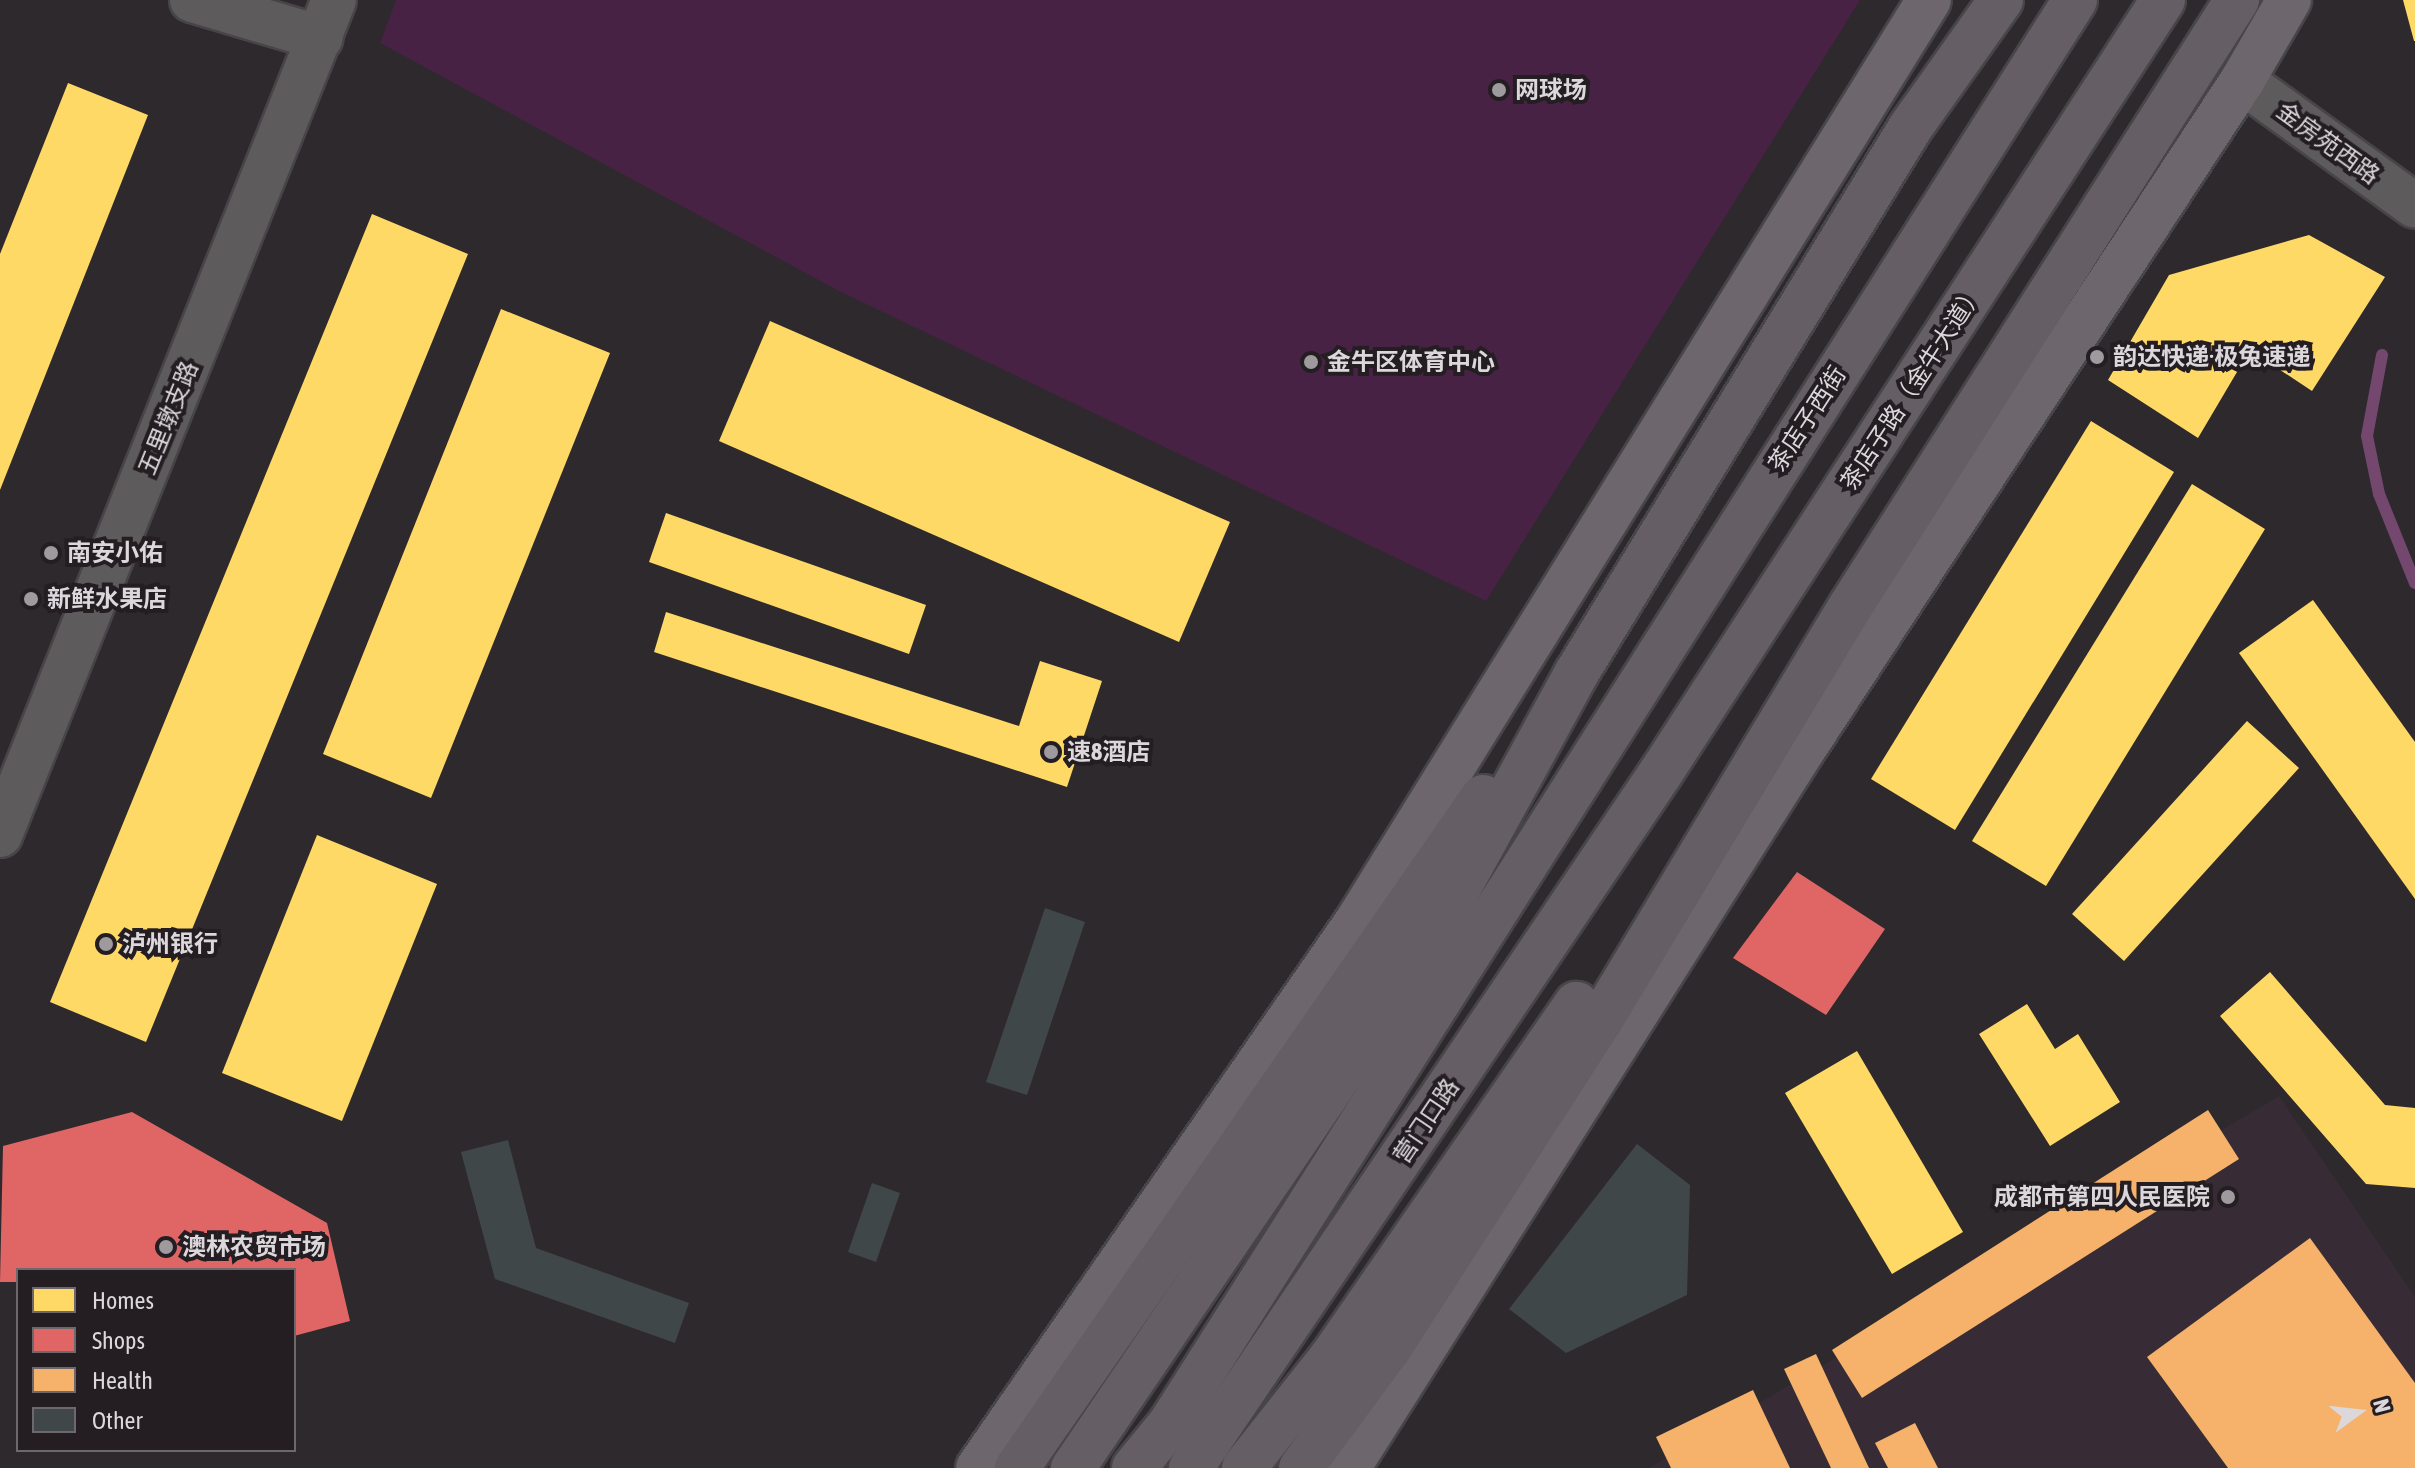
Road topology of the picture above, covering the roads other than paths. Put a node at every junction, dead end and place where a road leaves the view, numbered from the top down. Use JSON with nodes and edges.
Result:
{"nodes":[{"id":1,"x":192,"y":0,"type":"edge"},
{"id":2,"x":1929,"y":0,"type":"edge"},
{"id":3,"x":2001,"y":0,"type":"edge"},
{"id":4,"x":2075,"y":0,"type":"edge"},
{"id":5,"x":2163,"y":0,"type":"edge"},
{"id":6,"x":2237,"y":0,"type":"edge"},
{"id":7,"x":2289,"y":0,"type":"edge"},
{"id":8,"x":328,"y":19,"type":"edge"},
{"id":9,"x":2242,"y":81,"type":"junction"},
{"id":10,"x":2415,"y":206,"type":"edge"},
{"id":11,"x":1850,"y":607,"type":"junction"},
{"id":12,"x":1576,"y":674,"type":"junction"},
{"id":13,"x":1660,"y":774,"type":"joint"},
{"id":14,"x":0,"y":835,"type":"edge"},
{"id":15,"x":1363,"y":1461,"type":"edge"},
{"id":16,"x":978,"y":1468,"type":"edge"},
{"id":17,"x":1017,"y":1468,"type":"edge"},
{"id":18,"x":1073,"y":1468,"type":"edge"},
{"id":19,"x":1134,"y":1468,"type":"edge"},
{"id":20,"x":1191,"y":1468,"type":"edge"},
{"id":21,"x":1244,"y":1468,"type":"edge"},
{"id":22,"x":1301,"y":1468,"type":"edge"}],
"edges":[{"from":1,"to":8,"type":"street"},
{"from":2,"to":16,"type":"main road"},
{"from":3,"to":12,"type":"highway"},
{"from":4,"to":19,"type":"highway","name":"茶店子西街"},
{"from":5,"to":13,"type":"highway","name":"茶店子路（金牛大道）"},
{"from":6,"to":11,"type":"highway"},
{"from":7,"to":9,"type":"main road"},
{"from":8,"to":14,"type":"street","name":"五里墩支路"},
{"from":9,"to":10,"type":"street","name":"金房苑西路"},
{"from":9,"to":15,"type":"main road"},
{"from":11,"to":21,"type":"highway"},
{"from":11,"to":22,"type":"highway"},
{"from":12,"to":17,"type":"highway"},
{"from":12,"to":18,"type":"highway"},
{"from":13,"to":20,"type":"highway","name":"营门口路"}]}
